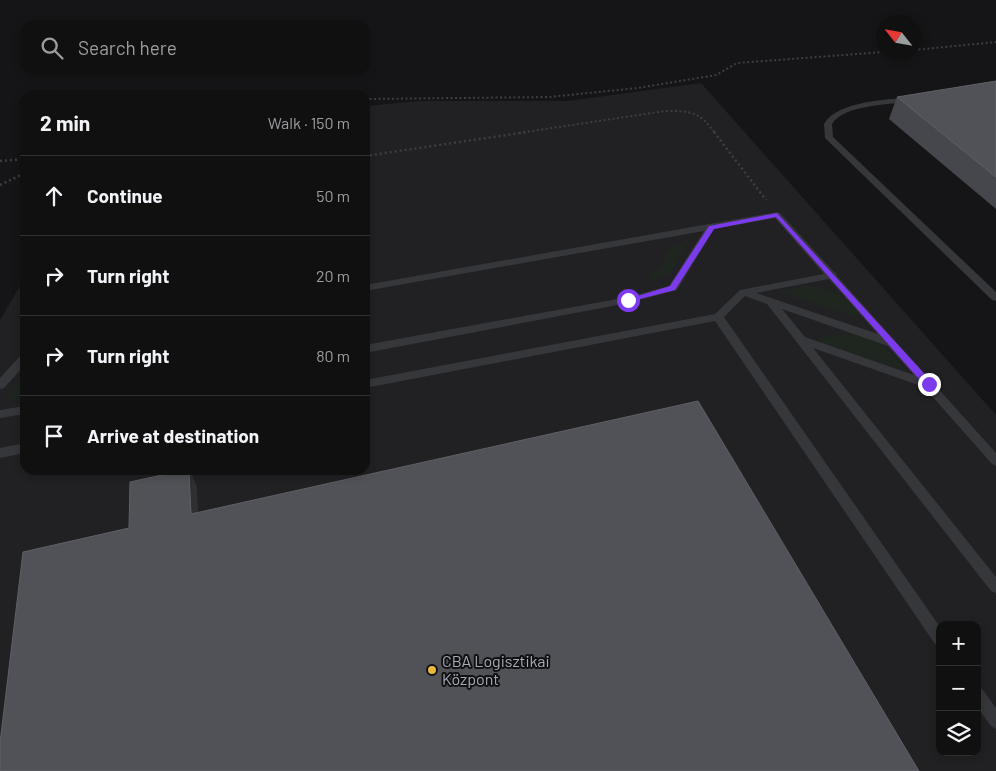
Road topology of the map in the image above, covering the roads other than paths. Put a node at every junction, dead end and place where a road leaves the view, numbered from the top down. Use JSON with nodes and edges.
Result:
{"nodes":[{"id":1,"x":921,"y":97,"type":"edge"},
{"id":2,"x":711,"y":227,"type":"junction"},
{"id":3,"x":833,"y":275,"type":"junction"},
{"id":4,"x":370,"y":287,"type":"edge"},
{"id":5,"x":744,"y":292,"type":"junction"},
{"id":6,"x":996,"y":298,"type":"edge"},
{"id":7,"x":770,"y":301,"type":"junction"},
{"id":8,"x":718,"y":317,"type":"junction"},
{"id":9,"x":801,"y":340,"type":"junction"},
{"id":10,"x":892,"y":343,"type":"junction"},
{"id":11,"x":370,"y":348,"type":"edge"},
{"id":12,"x":20,"y":363,"type":"edge"},
{"id":13,"x":370,"y":383,"type":"edge"},
{"id":14,"x":929,"y":384,"type":"junction"},
{"id":15,"x":0,"y":385,"type":"edge"},
{"id":16,"x":20,"y":411,"type":"edge"},
{"id":17,"x":0,"y":414,"type":"edge"},
{"id":18,"x":20,"y":449,"type":"edge"},
{"id":19,"x":0,"y":453,"type":"edge"},
{"id":20,"x":996,"y":460,"type":"edge"},
{"id":21,"x":996,"y":587,"type":"edge"},
{"id":22,"x":936,"y":633,"type":"edge"},
{"id":23,"x":981,"y":700,"type":"edge"},
{"id":24,"x":996,"y":721,"type":"edge"}],
"edges":[{"from":1,"to":6,"type":"lane"},
{"from":2,"to":3,"type":"lane"},
{"from":2,"to":4,"type":"lane"},
{"from":2,"to":11,"type":"lane"},
{"from":3,"to":5,"type":"lane"},
{"from":3,"to":10,"type":"lane"},
{"from":5,"to":7,"type":"lane"},
{"from":5,"to":8,"type":"lane"},
{"from":7,"to":9,"type":"lane"},
{"from":7,"to":10,"type":"lane"},
{"from":8,"to":13,"type":"lane"},
{"from":8,"to":22,"type":"lane"},
{"from":9,"to":14,"type":"lane"},
{"from":9,"to":21,"type":"lane"},
{"from":10,"to":14,"type":"lane"},
{"from":12,"to":15,"type":"lane"},
{"from":14,"to":20,"type":"lane"},
{"from":16,"to":17,"type":"lane"},
{"from":18,"to":19,"type":"lane"},
{"from":23,"to":24,"type":"lane"}]}
